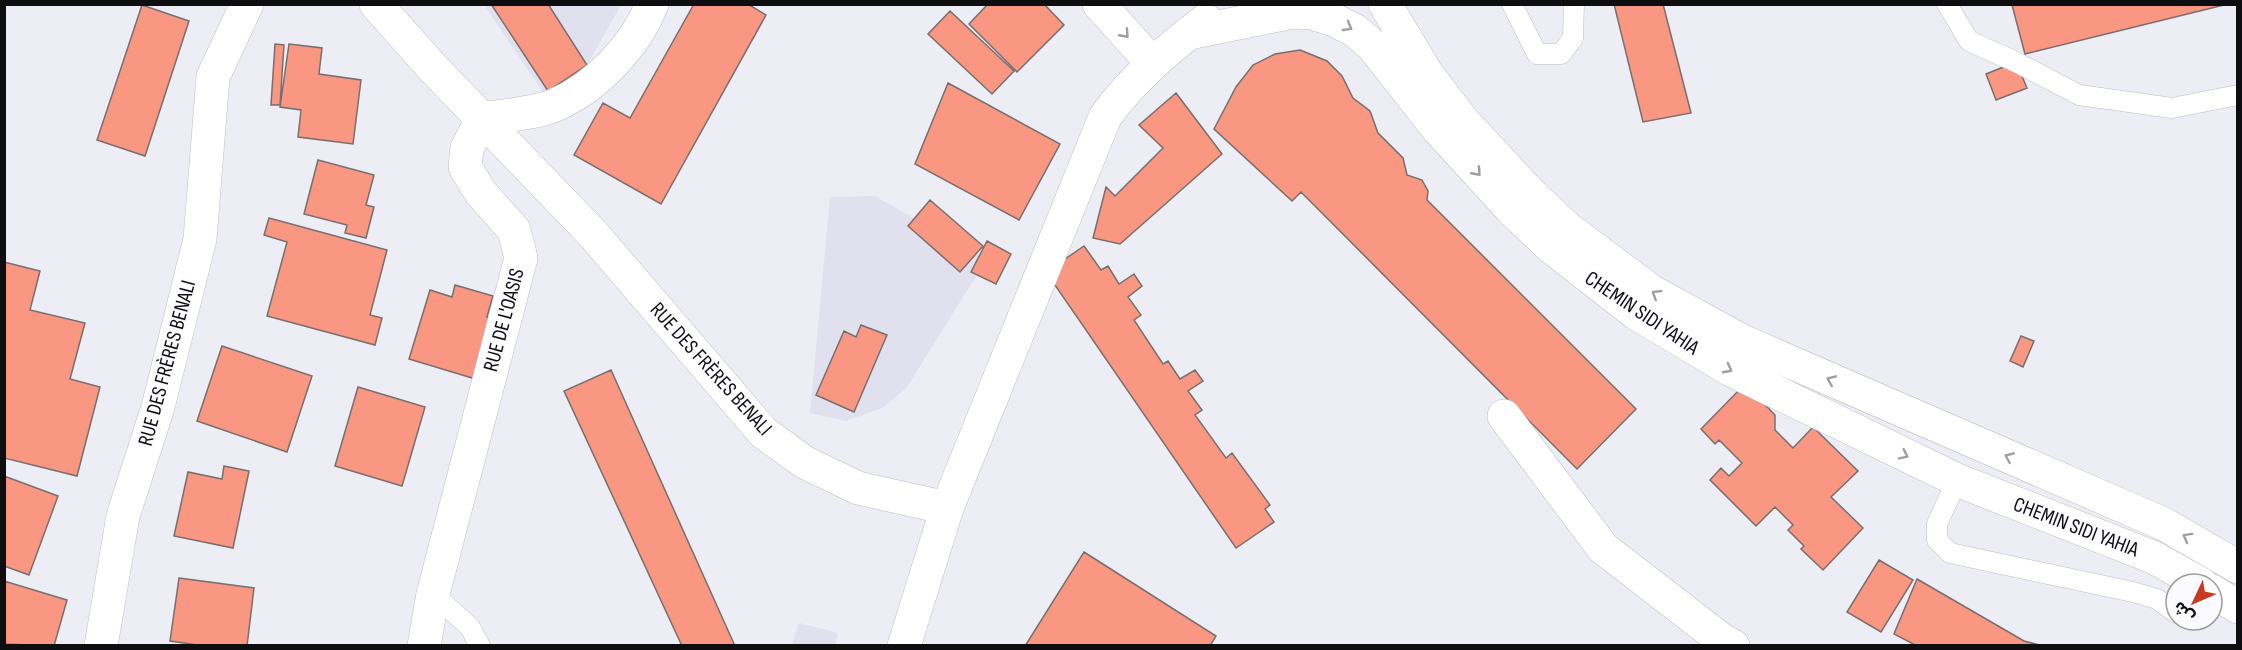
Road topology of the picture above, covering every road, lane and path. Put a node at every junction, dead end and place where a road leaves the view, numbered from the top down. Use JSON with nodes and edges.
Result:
{"nodes":[{"id":1,"x":220,"y":4,"type":"edge"},
{"id":2,"x":247,"y":4,"type":"edge"},
{"id":3,"x":376,"y":4,"type":"edge"},
{"id":4,"x":652,"y":4,"type":"edge"},
{"id":5,"x":1099,"y":4,"type":"edge"},
{"id":6,"x":1227,"y":4,"type":"edge"},
{"id":7,"x":1385,"y":4,"type":"edge"},
{"id":8,"x":1512,"y":4,"type":"edge"},
{"id":9,"x":1574,"y":4,"type":"edge"},
{"id":10,"x":1947,"y":4,"type":"edge"},
{"id":11,"x":1317,"y":9,"type":"edge"},
{"id":12,"x":1189,"y":33,"type":"junction"},
{"id":13,"x":1152,"y":63,"type":"junction"},
{"id":14,"x":213,"y":77,"type":"junction"},
{"id":15,"x":2238,"y":95,"type":"edge"},
{"id":16,"x":482,"y":119,"type":"junction"},
{"id":17,"x":1504,"y":416,"type":"dead end"},
{"id":18,"x":1957,"y":480,"type":"junction"},
{"id":19,"x":947,"y":508,"type":"junction"},
{"id":20,"x":2238,"y":567,"type":"edge"},
{"id":21,"x":2180,"y":572,"type":"edge"},
{"id":22,"x":433,"y":594,"type":"junction"},
{"id":23,"x":2224,"y":598,"type":"edge"},
{"id":24,"x":2164,"y":604,"type":"edge"},
{"id":25,"x":2238,"y":607,"type":"edge"},
{"id":26,"x":101,"y":645,"type":"edge"},
{"id":27,"x":423,"y":645,"type":"edge"},
{"id":28,"x":480,"y":645,"type":"edge"},
{"id":29,"x":904,"y":645,"type":"edge"},
{"id":30,"x":1733,"y":645,"type":"edge"}],
"edges":[{"from":1,"to":14,"type":"street","name":"RUE DES FRÈRES BENALI"},
{"from":2,"to":14,"type":"street","name":"RUE DES FRÈRES BENALI"},
{"from":3,"to":16,"type":"street","name":"RUE DES FRÈRES BENALI"},
{"from":4,"to":16,"type":"street"},
{"from":5,"to":13,"type":"street","one_way":true},
{"from":6,"to":12,"type":"street"},
{"from":20,"to":7,"type":"street","name":"CHEMIN SIDI YAHIA","one_way":true},
{"from":8,"to":9,"type":"lane"},
{"from":10,"to":15,"type":"lane"},
{"from":11,"to":12,"type":"street","name":"CHEMIN SIDI YAHIA"},
{"from":11,"to":18,"type":"street","name":"CHEMIN SIDI YAHIA","one_way":true},
{"from":12,"to":13,"type":"street"},
{"from":13,"to":19,"type":"street"},
{"from":14,"to":26,"type":"street","name":"RUE DES FRÈRES BENALI"},
{"from":16,"to":19,"type":"street","name":"RUE DES FRÈRES BENALI"},
{"from":16,"to":22,"type":"street","name":"RUE DE L'OASIS"},
{"from":17,"to":30,"type":"street"},
{"from":18,"to":21,"type":"street","name":"CHEMIN SIDI YAHIA"},
{"from":18,"to":24,"type":"lane"},
{"from":19,"to":29,"type":"street"},
{"from":22,"to":27,"type":"street","name":"RUE DE L'OASIS"},
{"from":22,"to":28,"type":"lane"},
{"from":23,"to":25,"type":"street"}]}
